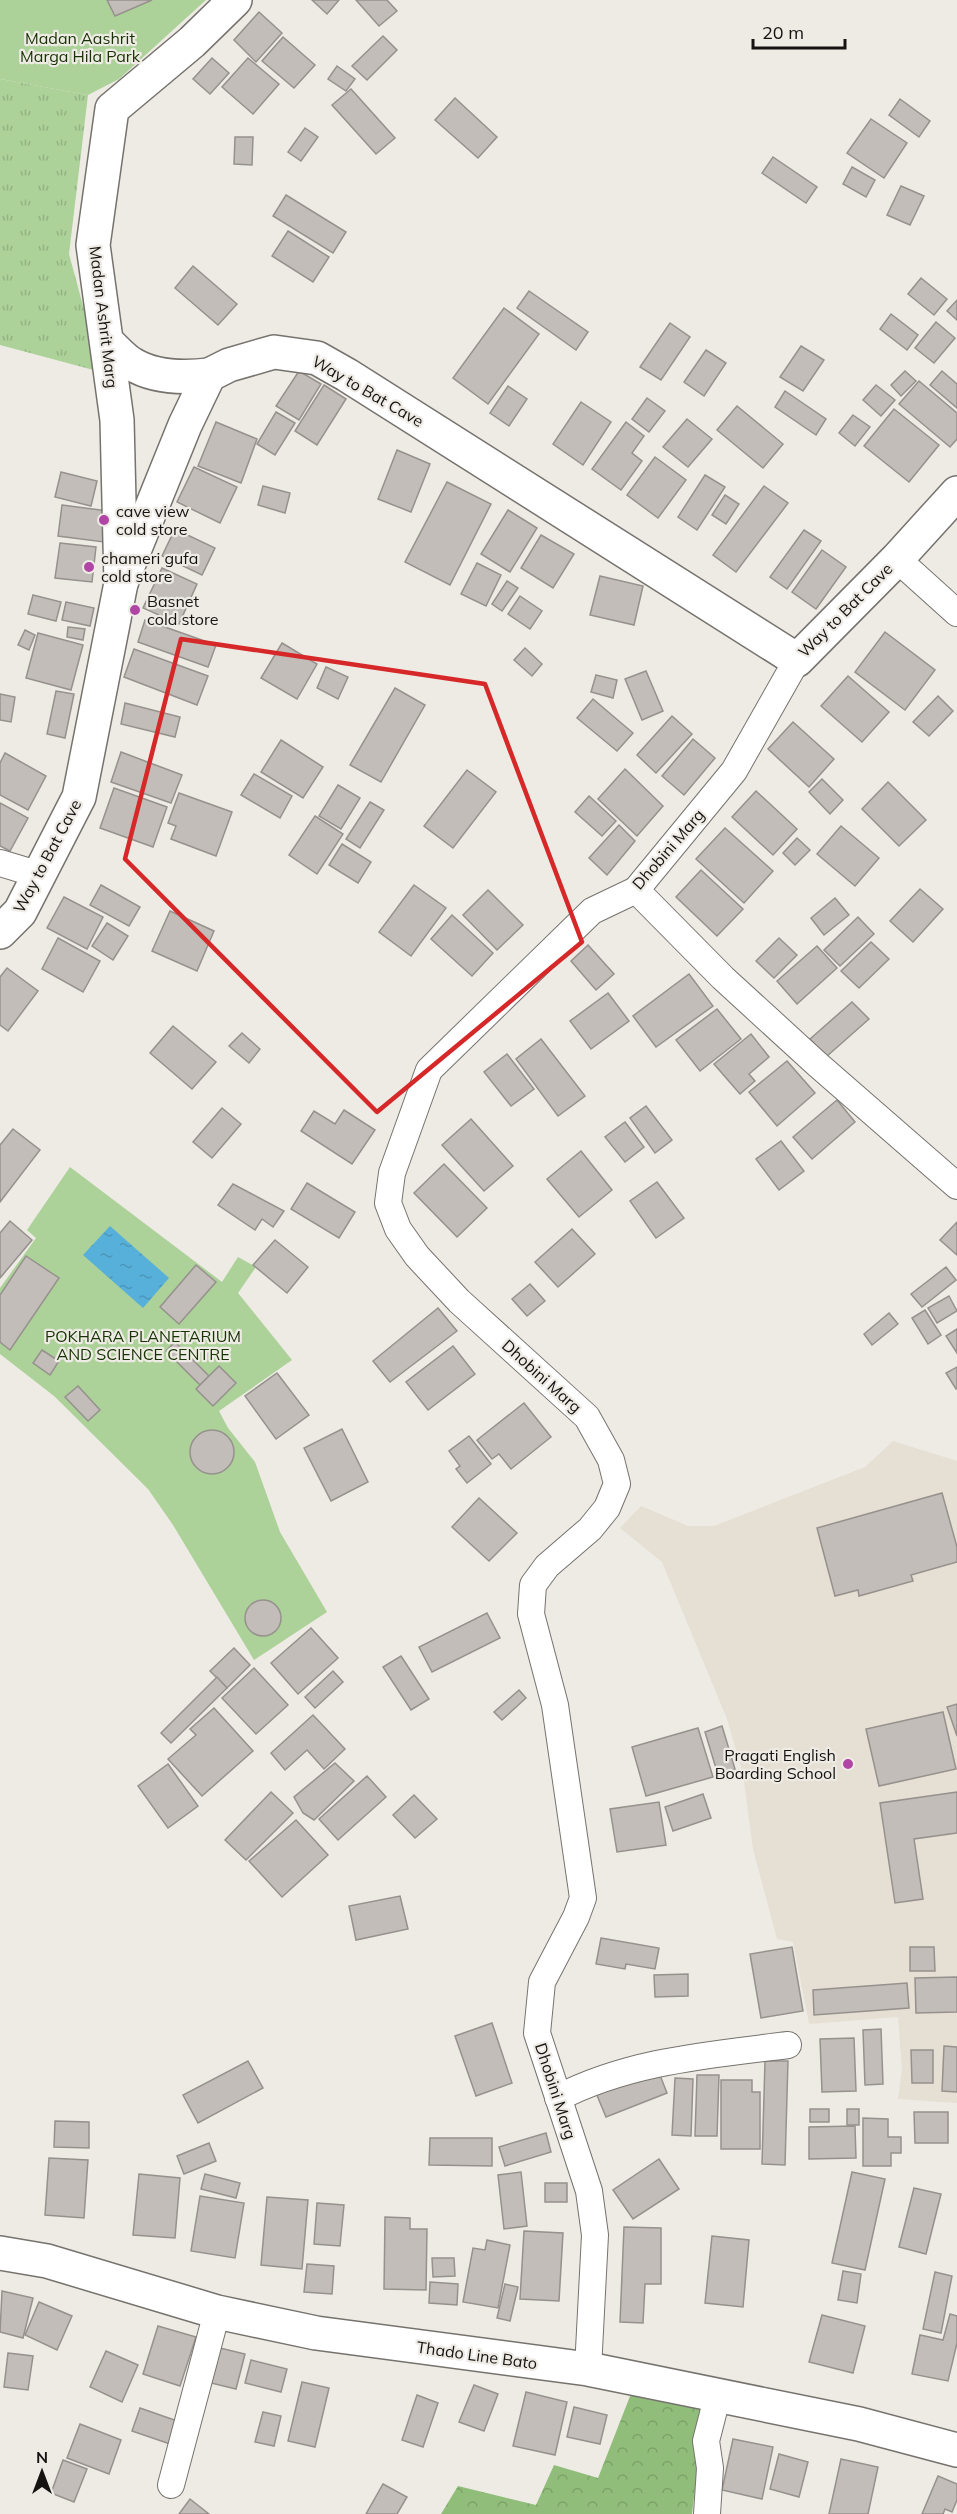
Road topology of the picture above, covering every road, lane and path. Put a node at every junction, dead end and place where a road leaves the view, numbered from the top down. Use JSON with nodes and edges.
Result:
{"nodes":[{"id":1,"x":235,"y":0,"type":"edge"},
{"id":2,"x":107,"y":342,"type":"junction"},
{"id":3,"x":209,"y":375,"type":"junction"},
{"id":4,"x":957,"y":493,"type":"edge"},
{"id":5,"x":897,"y":559,"type":"junction"},
{"id":6,"x":121,"y":583,"type":"junction"},
{"id":7,"x":957,"y":613,"type":"edge"},
{"id":8,"x":797,"y":660,"type":"junction"},
{"id":9,"x":0,"y":863,"type":"edge"},
{"id":10,"x":40,"y":874,"type":"junction"},
{"id":11,"x":636,"y":890,"type":"junction"},
{"id":12,"x":0,"y":932,"type":"edge"},
{"id":13,"x":957,"y":1186,"type":"edge"},
{"id":14,"x":788,"y":2045,"type":"dead end"},
{"id":15,"x":558,"y":2098,"type":"junction"},
{"id":16,"x":0,"y":2253,"type":"edge"},
{"id":17,"x":217,"y":2312,"type":"junction"},
{"id":18,"x":588,"y":2369,"type":"junction"},
{"id":19,"x":718,"y":2394,"type":"junction"},
{"id":20,"x":957,"y":2450,"type":"edge"},
{"id":21,"x":171,"y":2485,"type":"dead end"},
{"id":22,"x":707,"y":2514,"type":"edge"}],
"edges":[{"from":1,"to":2,"type":"main road","name":"Madan Ashrit Marg"},
{"from":2,"to":3,"type":"main road"},
{"from":2,"to":6,"type":"main road","name":"Madan Ashrit Marg"},
{"from":3,"to":6,"type":"main road","name":"Way to Bat Cave"},
{"from":3,"to":8,"type":"main road","name":"Way to Bat Cave"},
{"from":4,"to":5,"type":"main road","name":"Way to Bat Cave"},
{"from":5,"to":7,"type":"street"},
{"from":5,"to":8,"type":"main road","name":"Way to Bat Cave"},
{"from":6,"to":10,"type":"main road","name":"Way to Bat Cave"},
{"from":8,"to":11,"type":"street","name":"Dhobini Marg"},
{"from":9,"to":10,"type":"street"},
{"from":10,"to":12,"type":"main road","name":"Way to Bat Cave"},
{"from":11,"to":13,"type":"street"},
{"from":11,"to":15,"type":"street","name":"Dhobini Marg"},
{"from":14,"to":15,"type":"street"},
{"from":15,"to":18,"type":"street","name":"Dhobini Marg"},
{"from":16,"to":17,"type":"main road","name":"Thado Line Bato"},
{"from":17,"to":18,"type":"main road","name":"Thado Line Bato"},
{"from":17,"to":21,"type":"street"},
{"from":18,"to":19,"type":"main road","name":"Thado Line Bato"},
{"from":19,"to":20,"type":"main road","name":"Thado Line Bato"},
{"from":19,"to":22,"type":"street"}]}
